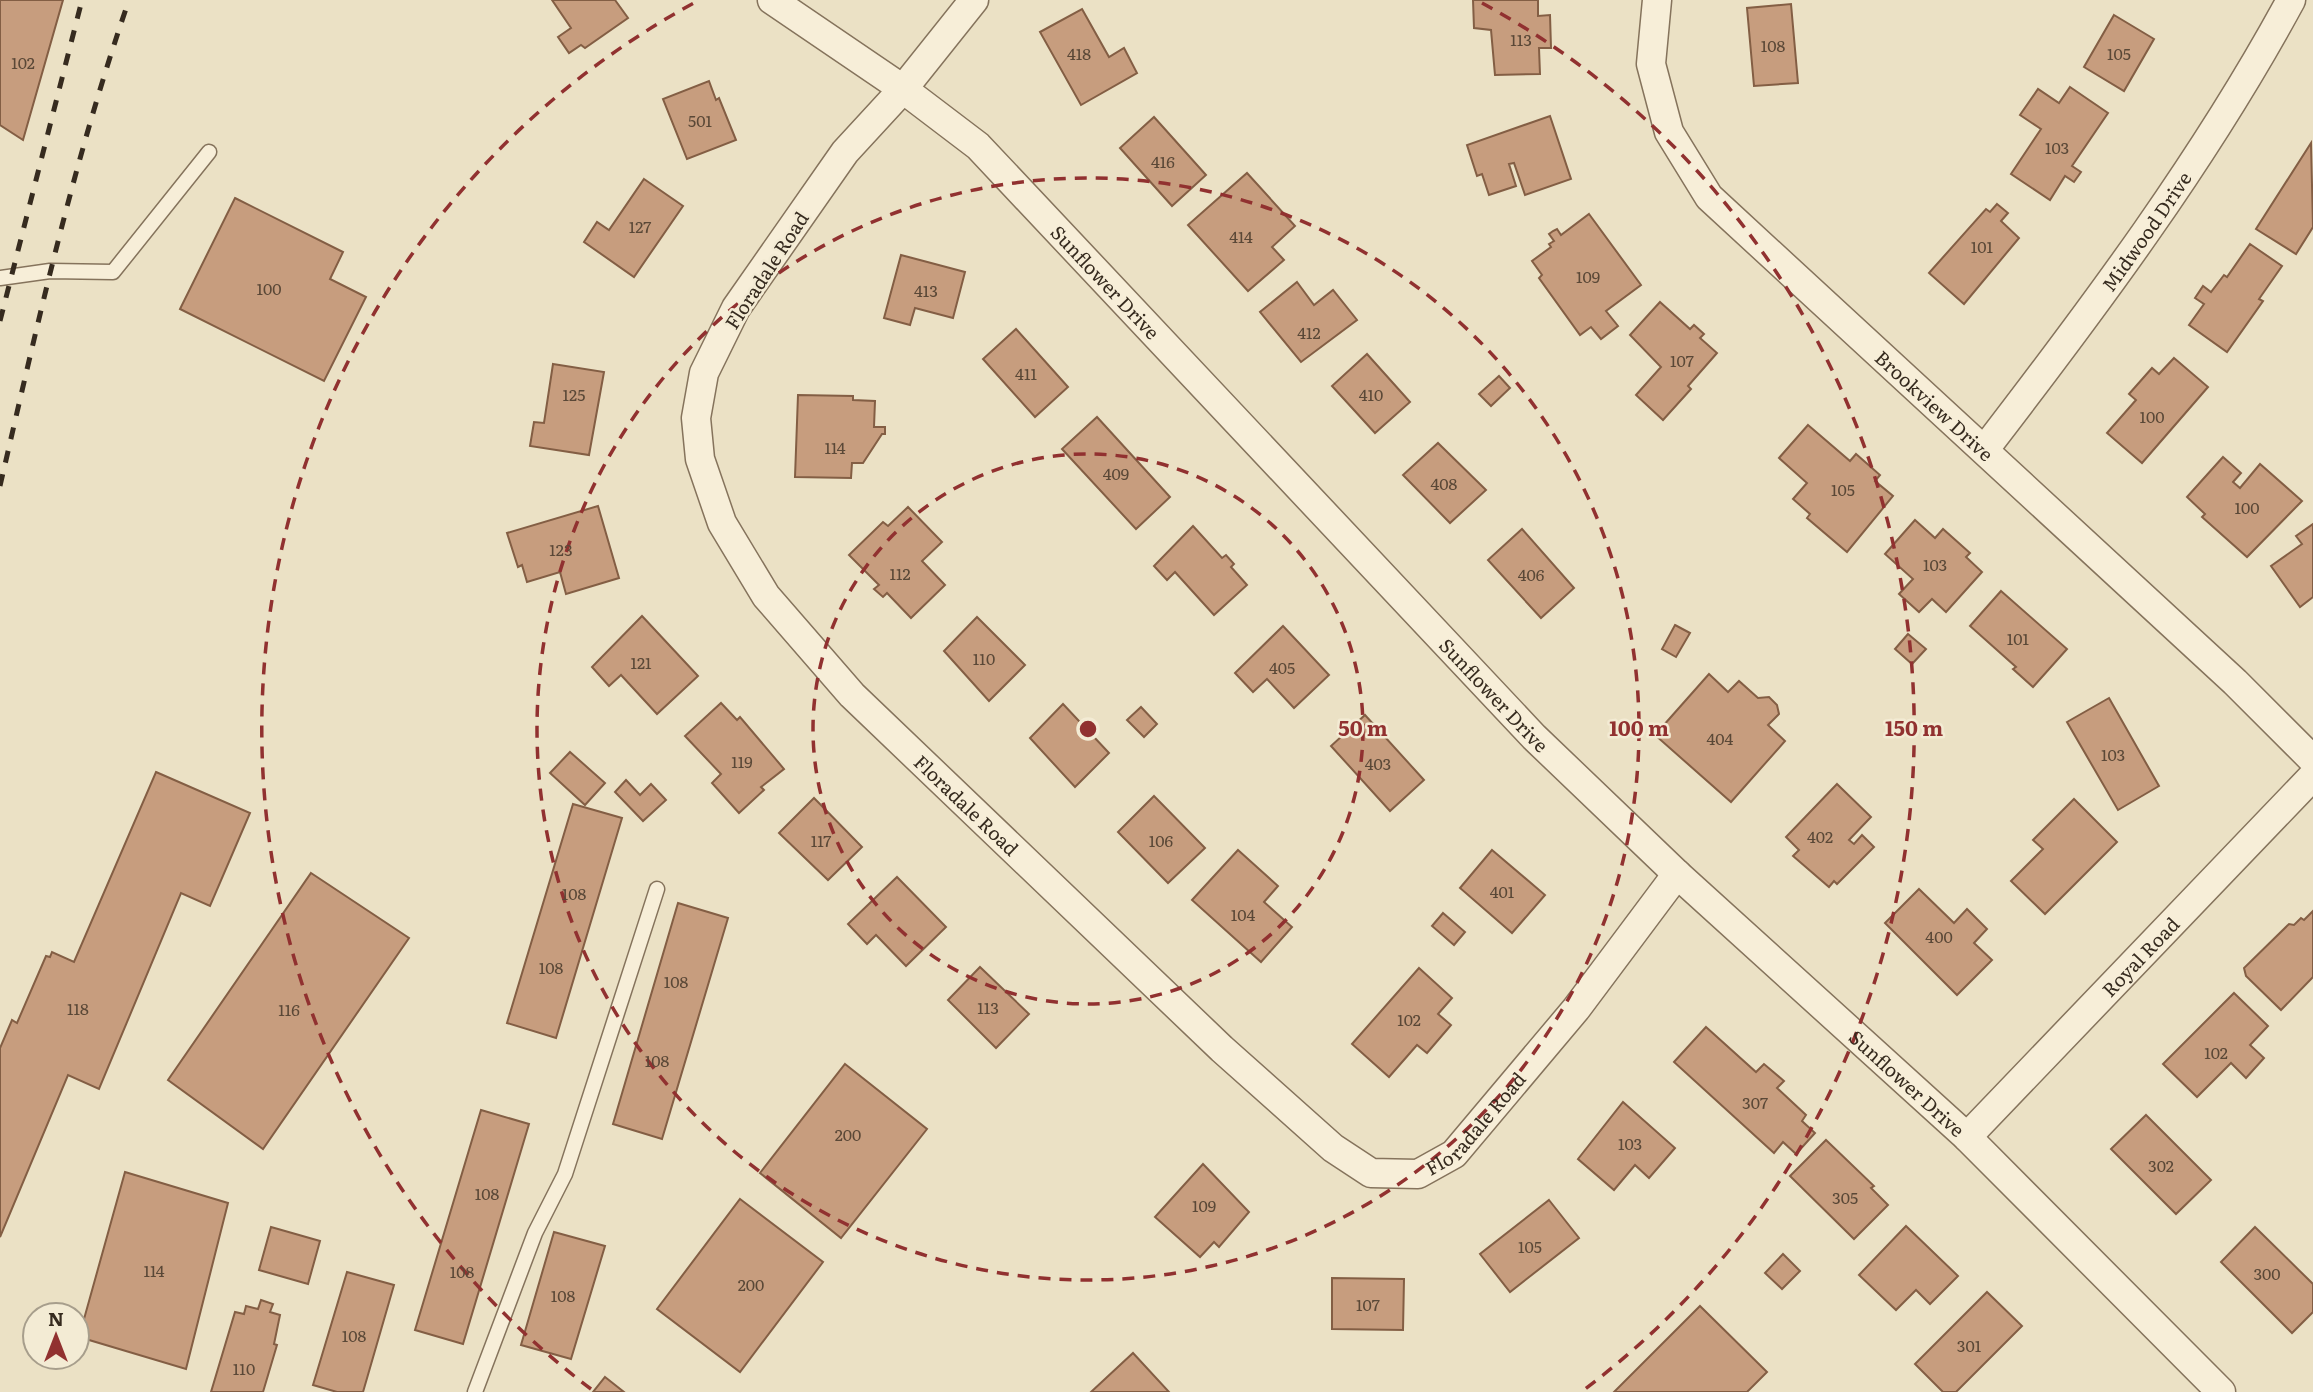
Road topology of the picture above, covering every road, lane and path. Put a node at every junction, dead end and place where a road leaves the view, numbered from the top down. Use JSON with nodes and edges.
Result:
{"nodes":[{"id":1,"x":772,"y":0,"type":"edge"},
{"id":2,"x":974,"y":0,"type":"edge"},
{"id":3,"x":1657,"y":0,"type":"edge"},
{"id":4,"x":2291,"y":0,"type":"edge"},
{"id":5,"x":903,"y":89,"type":"junction"},
{"id":6,"x":209,"y":152,"type":"dead end"},
{"id":7,"x":0,"y":278,"type":"edge"},
{"id":8,"x":1985,"y":449,"type":"junction"},
{"id":9,"x":2313,"y":760,"type":"edge"},
{"id":10,"x":2313,"y":776,"type":"edge"},
{"id":11,"x":1677,"y":874,"type":"junction"},
{"id":12,"x":657,"y":889,"type":"dead end"},
{"id":13,"x":1966,"y":1137,"type":"junction"},
{"id":14,"x":475,"y":1392,"type":"edge"},
{"id":15,"x":2221,"y":1392,"type":"edge"}],
"edges":[{"from":1,"to":5,"type":"street","name":"Sunflower Drive"},
{"from":2,"to":5,"type":"street","name":"Floradale Road"},
{"from":3,"to":8,"type":"street","name":"Brookview Drive"},
{"from":4,"to":8,"type":"street","name":"Midwood Drive"},
{"from":5,"to":11,"type":"street","name":"Sunflower Drive"},
{"from":5,"to":11,"type":"street","name":"Floradale Road"},
{"from":6,"to":7,"type":"lane"},
{"from":8,"to":9,"type":"street","name":"Brookview Drive"},
{"from":10,"to":13,"type":"street","name":"Royal Road"},
{"from":11,"to":13,"type":"street","name":"Sunflower Drive"},
{"from":12,"to":14,"type":"lane"},
{"from":13,"to":15,"type":"street","name":"Sunflower Drive"}]}
